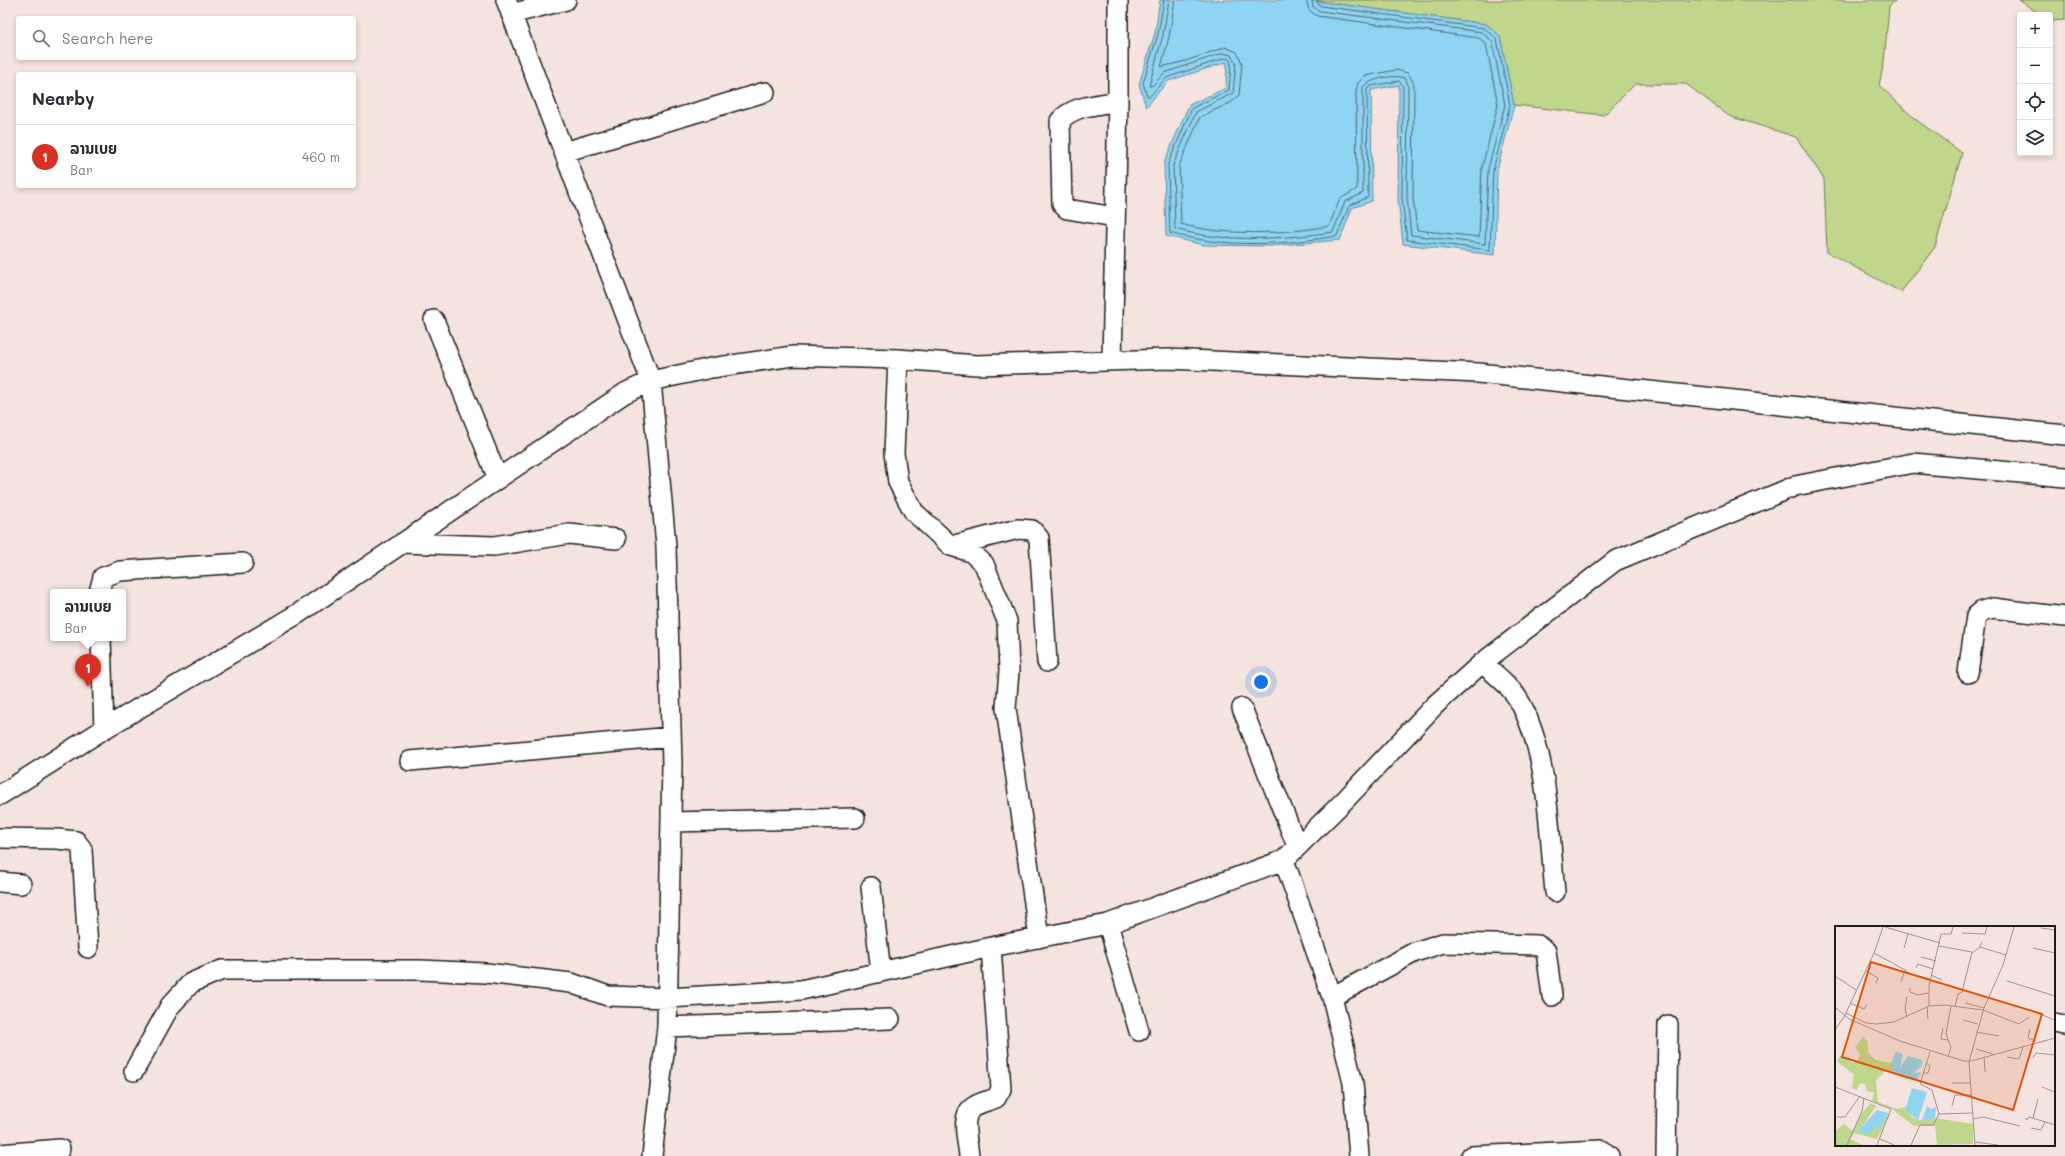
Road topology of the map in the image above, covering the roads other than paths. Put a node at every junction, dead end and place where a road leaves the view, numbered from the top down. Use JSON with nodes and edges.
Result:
{"nodes":[{"id":1,"x":566,"y":0,"type":"edge"},
{"id":2,"x":1118,"y":0,"type":"edge"},
{"id":3,"x":508,"y":7,"type":"edge"},
{"id":4,"x":765,"y":92,"type":"dead end"},
{"id":5,"x":1118,"y":101,"type":"junction"},
{"id":6,"x":564,"y":152,"type":"junction"},
{"id":7,"x":1115,"y":217,"type":"junction"},
{"id":8,"x":434,"y":320,"type":"dead end"},
{"id":9,"x":898,"y":359,"type":"junction"},
{"id":10,"x":1112,"y":361,"type":"junction"},
{"id":11,"x":651,"y":381,"type":"junction"},
{"id":12,"x":2065,"y":435,"type":"edge"},
{"id":13,"x":2065,"y":477,"type":"edge"},
{"id":14,"x":498,"y":479,"type":"junction"},
{"id":15,"x":616,"y":539,"type":"dead end"},
{"id":16,"x":402,"y":543,"type":"junction"},
{"id":17,"x":952,"y":546,"type":"junction"},
{"id":18,"x":243,"y":563,"type":"dead end"},
{"id":19,"x":100,"y":589,"type":"edge"},
{"id":20,"x":2065,"y":618,"type":"edge"},
{"id":21,"x":101,"y":641,"type":"edge"},
{"id":22,"x":1047,"y":662,"type":"dead end"},
{"id":23,"x":1482,"y":663,"type":"junction"},
{"id":24,"x":1968,"y":673,"type":"dead end"},
{"id":25,"x":1242,"y":708,"type":"dead end"},
{"id":26,"x":104,"y":729,"type":"junction"},
{"id":27,"x":671,"y":737,"type":"junction"},
{"id":28,"x":410,"y":761,"type":"dead end"},
{"id":29,"x":0,"y":795,"type":"edge"},
{"id":30,"x":854,"y":818,"type":"dead end"},
{"id":31,"x":671,"y":822,"type":"junction"},
{"id":32,"x":0,"y":838,"type":"edge"},
{"id":33,"x":1298,"y":846,"type":"junction"},
{"id":34,"x":1284,"y":860,"type":"junction"},
{"id":35,"x":0,"y":882,"type":"edge"},
{"id":36,"x":21,"y":884,"type":"dead end"},
{"id":37,"x":871,"y":887,"type":"dead end"},
{"id":38,"x":1555,"y":892,"type":"dead end"},
{"id":39,"x":1108,"y":924,"type":"junction"},
{"id":40,"x":1039,"y":938,"type":"junction"},
{"id":41,"x":991,"y":947,"type":"junction"},
{"id":42,"x":88,"y":948,"type":"dead end"},
{"id":43,"x":881,"y":972,"type":"junction"},
{"id":44,"x":1552,"y":996,"type":"dead end"},
{"id":45,"x":1332,"y":997,"type":"junction"},
{"id":46,"x":668,"y":998,"type":"junction"},
{"id":47,"x":890,"y":1019,"type":"dead end"},
{"id":48,"x":2055,"y":1023,"type":"edge"},
{"id":49,"x":1668,"y":1025,"type":"dead end"},
{"id":50,"x":2065,"y":1025,"type":"edge"},
{"id":51,"x":667,"y":1027,"type":"junction"},
{"id":52,"x":1139,"y":1031,"type":"dead end"},
{"id":53,"x":134,"y":1071,"type":"dead end"},
{"id":54,"x":60,"y":1149,"type":"dead end"},
{"id":55,"x":0,"y":1154,"type":"edge"},
{"id":56,"x":652,"y":1156,"type":"edge"},
{"id":57,"x":969,"y":1156,"type":"edge"},
{"id":58,"x":1359,"y":1156,"type":"edge"},
{"id":59,"x":1471,"y":1156,"type":"edge"},
{"id":60,"x":1609,"y":1156,"type":"edge"},
{"id":61,"x":1666,"y":1156,"type":"edge"}],
"edges":[{"from":1,"to":3,"type":"street"},
{"from":2,"to":5,"type":"street"},
{"from":3,"to":6,"type":"street"},
{"from":4,"to":6,"type":"street"},
{"from":5,"to":7,"type":"street"},
{"from":5,"to":7,"type":"street"},
{"from":6,"to":11,"type":"street"},
{"from":7,"to":10,"type":"street"},
{"from":8,"to":14,"type":"street"},
{"from":9,"to":10,"type":"street"},
{"from":9,"to":11,"type":"street"},
{"from":9,"to":17,"type":"street"},
{"from":10,"to":12,"type":"street"},
{"from":11,"to":14,"type":"street"},
{"from":11,"to":27,"type":"street"},
{"from":13,"to":23,"type":"street"},
{"from":14,"to":16,"type":"street"},
{"from":15,"to":16,"type":"street"},
{"from":16,"to":26,"type":"street"},
{"from":17,"to":22,"type":"street"},
{"from":17,"to":40,"type":"street"},
{"from":18,"to":19,"type":"street"},
{"from":20,"to":24,"type":"street"},
{"from":21,"to":26,"type":"street"},
{"from":23,"to":33,"type":"street"},
{"from":23,"to":38,"type":"street"},
{"from":25,"to":33,"type":"street"},
{"from":26,"to":29,"type":"street"},
{"from":27,"to":28,"type":"street"},
{"from":27,"to":31,"type":"street"},
{"from":30,"to":31,"type":"street"},
{"from":31,"to":46,"type":"street"},
{"from":32,"to":42,"type":"street"},
{"from":33,"to":34,"type":"street"},
{"from":34,"to":39,"type":"street"},
{"from":34,"to":45,"type":"street"},
{"from":35,"to":36,"type":"street"},
{"from":37,"to":43,"type":"street"},
{"from":39,"to":40,"type":"street"},
{"from":39,"to":52,"type":"street"},
{"from":40,"to":41,"type":"street"},
{"from":41,"to":43,"type":"street"},
{"from":41,"to":57,"type":"street"},
{"from":43,"to":46,"type":"street"},
{"from":44,"to":45,"type":"street"},
{"from":45,"to":58,"type":"street"},
{"from":46,"to":51,"type":"street"},
{"from":46,"to":53,"type":"street"},
{"from":47,"to":51,"type":"street"},
{"from":48,"to":50,"type":"street"},
{"from":49,"to":61,"type":"street"},
{"from":51,"to":56,"type":"street"},
{"from":54,"to":55,"type":"street"},
{"from":59,"to":60,"type":"street"}]}
